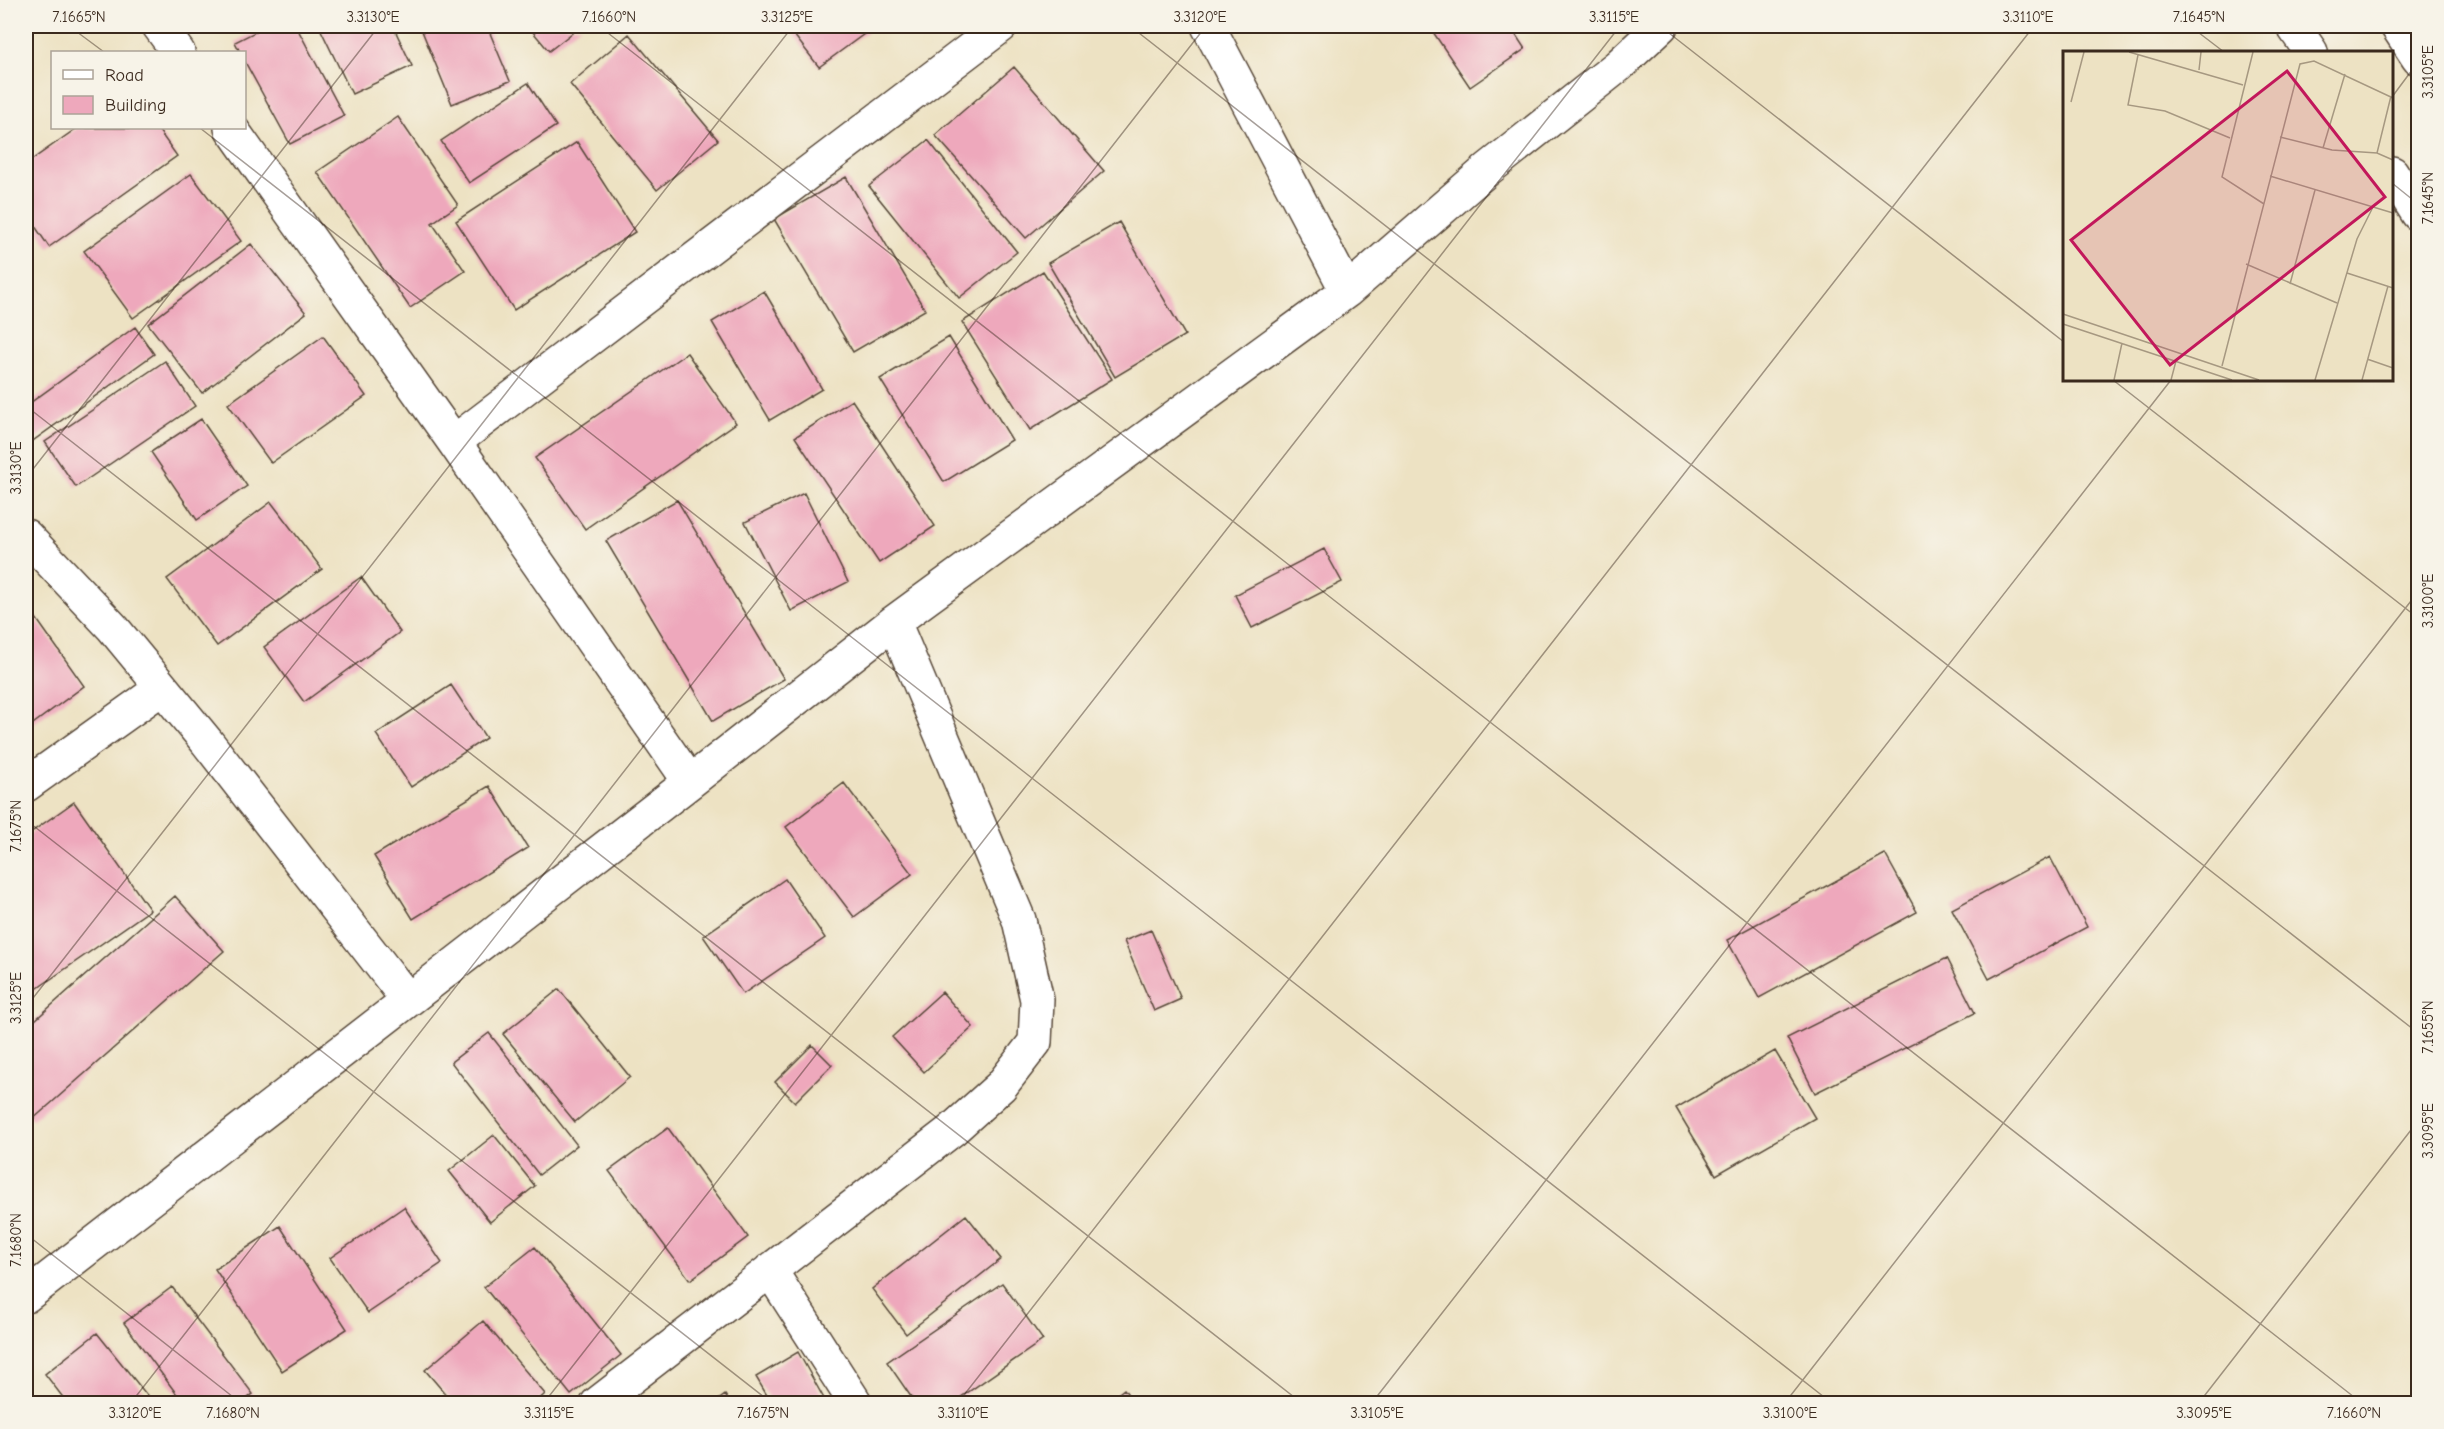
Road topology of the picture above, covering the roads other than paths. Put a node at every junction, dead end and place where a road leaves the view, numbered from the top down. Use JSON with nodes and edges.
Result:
{"nodes":[{"id":1,"x":159,"y":26,"type":"edge"},
{"id":2,"x":1001,"y":26,"type":"edge"},
{"id":3,"x":1208,"y":26,"type":"edge"},
{"id":4,"x":1661,"y":26,"type":"edge"},
{"id":5,"x":2294,"y":26,"type":"edge"},
{"id":6,"x":2397,"y":26,"type":"edge"},
{"id":7,"x":177,"y":51,"type":"edge"},
{"id":8,"x":2310,"y":51,"type":"edge"},
{"id":9,"x":2418,"y":58,"type":"edge"},
{"id":10,"x":232,"y":129,"type":"edge"},
{"id":11,"x":2393,"y":176,"type":"edge"},
{"id":12,"x":2418,"y":214,"type":"edge"},
{"id":13,"x":1347,"y":291,"type":"junction"},
{"id":14,"x":454,"y":442,"type":"junction"},
{"id":15,"x":26,"y":536,"type":"edge"},
{"id":16,"x":894,"y":622,"type":"junction"},
{"id":17,"x":162,"y":688,"type":"junction"},
{"id":18,"x":690,"y":782,"type":"junction"},
{"id":19,"x":26,"y":785,"type":"edge"},
{"id":20,"x":408,"y":1000,"type":"junction"},
{"id":21,"x":770,"y":1270,"type":"junction"},
{"id":22,"x":26,"y":1296,"type":"edge"},
{"id":23,"x":597,"y":1404,"type":"edge"},
{"id":24,"x":856,"y":1404,"type":"edge"}],
"edges":[{"from":1,"to":7,"type":"street"},
{"from":2,"to":14,"type":"street"},
{"from":3,"to":13,"type":"street"},
{"from":4,"to":13,"type":"street"},
{"from":5,"to":8,"type":"street"},
{"from":6,"to":9,"type":"street"},
{"from":10,"to":14,"type":"street"},
{"from":11,"to":12,"type":"street"},
{"from":13,"to":16,"type":"street"},
{"from":14,"to":18,"type":"street"},
{"from":15,"to":17,"type":"street"},
{"from":16,"to":18,"type":"street"},
{"from":16,"to":21,"type":"street"},
{"from":17,"to":19,"type":"street"},
{"from":17,"to":20,"type":"street"},
{"from":18,"to":20,"type":"street"},
{"from":20,"to":22,"type":"street"},
{"from":21,"to":23,"type":"street"},
{"from":21,"to":24,"type":"street"}]}
